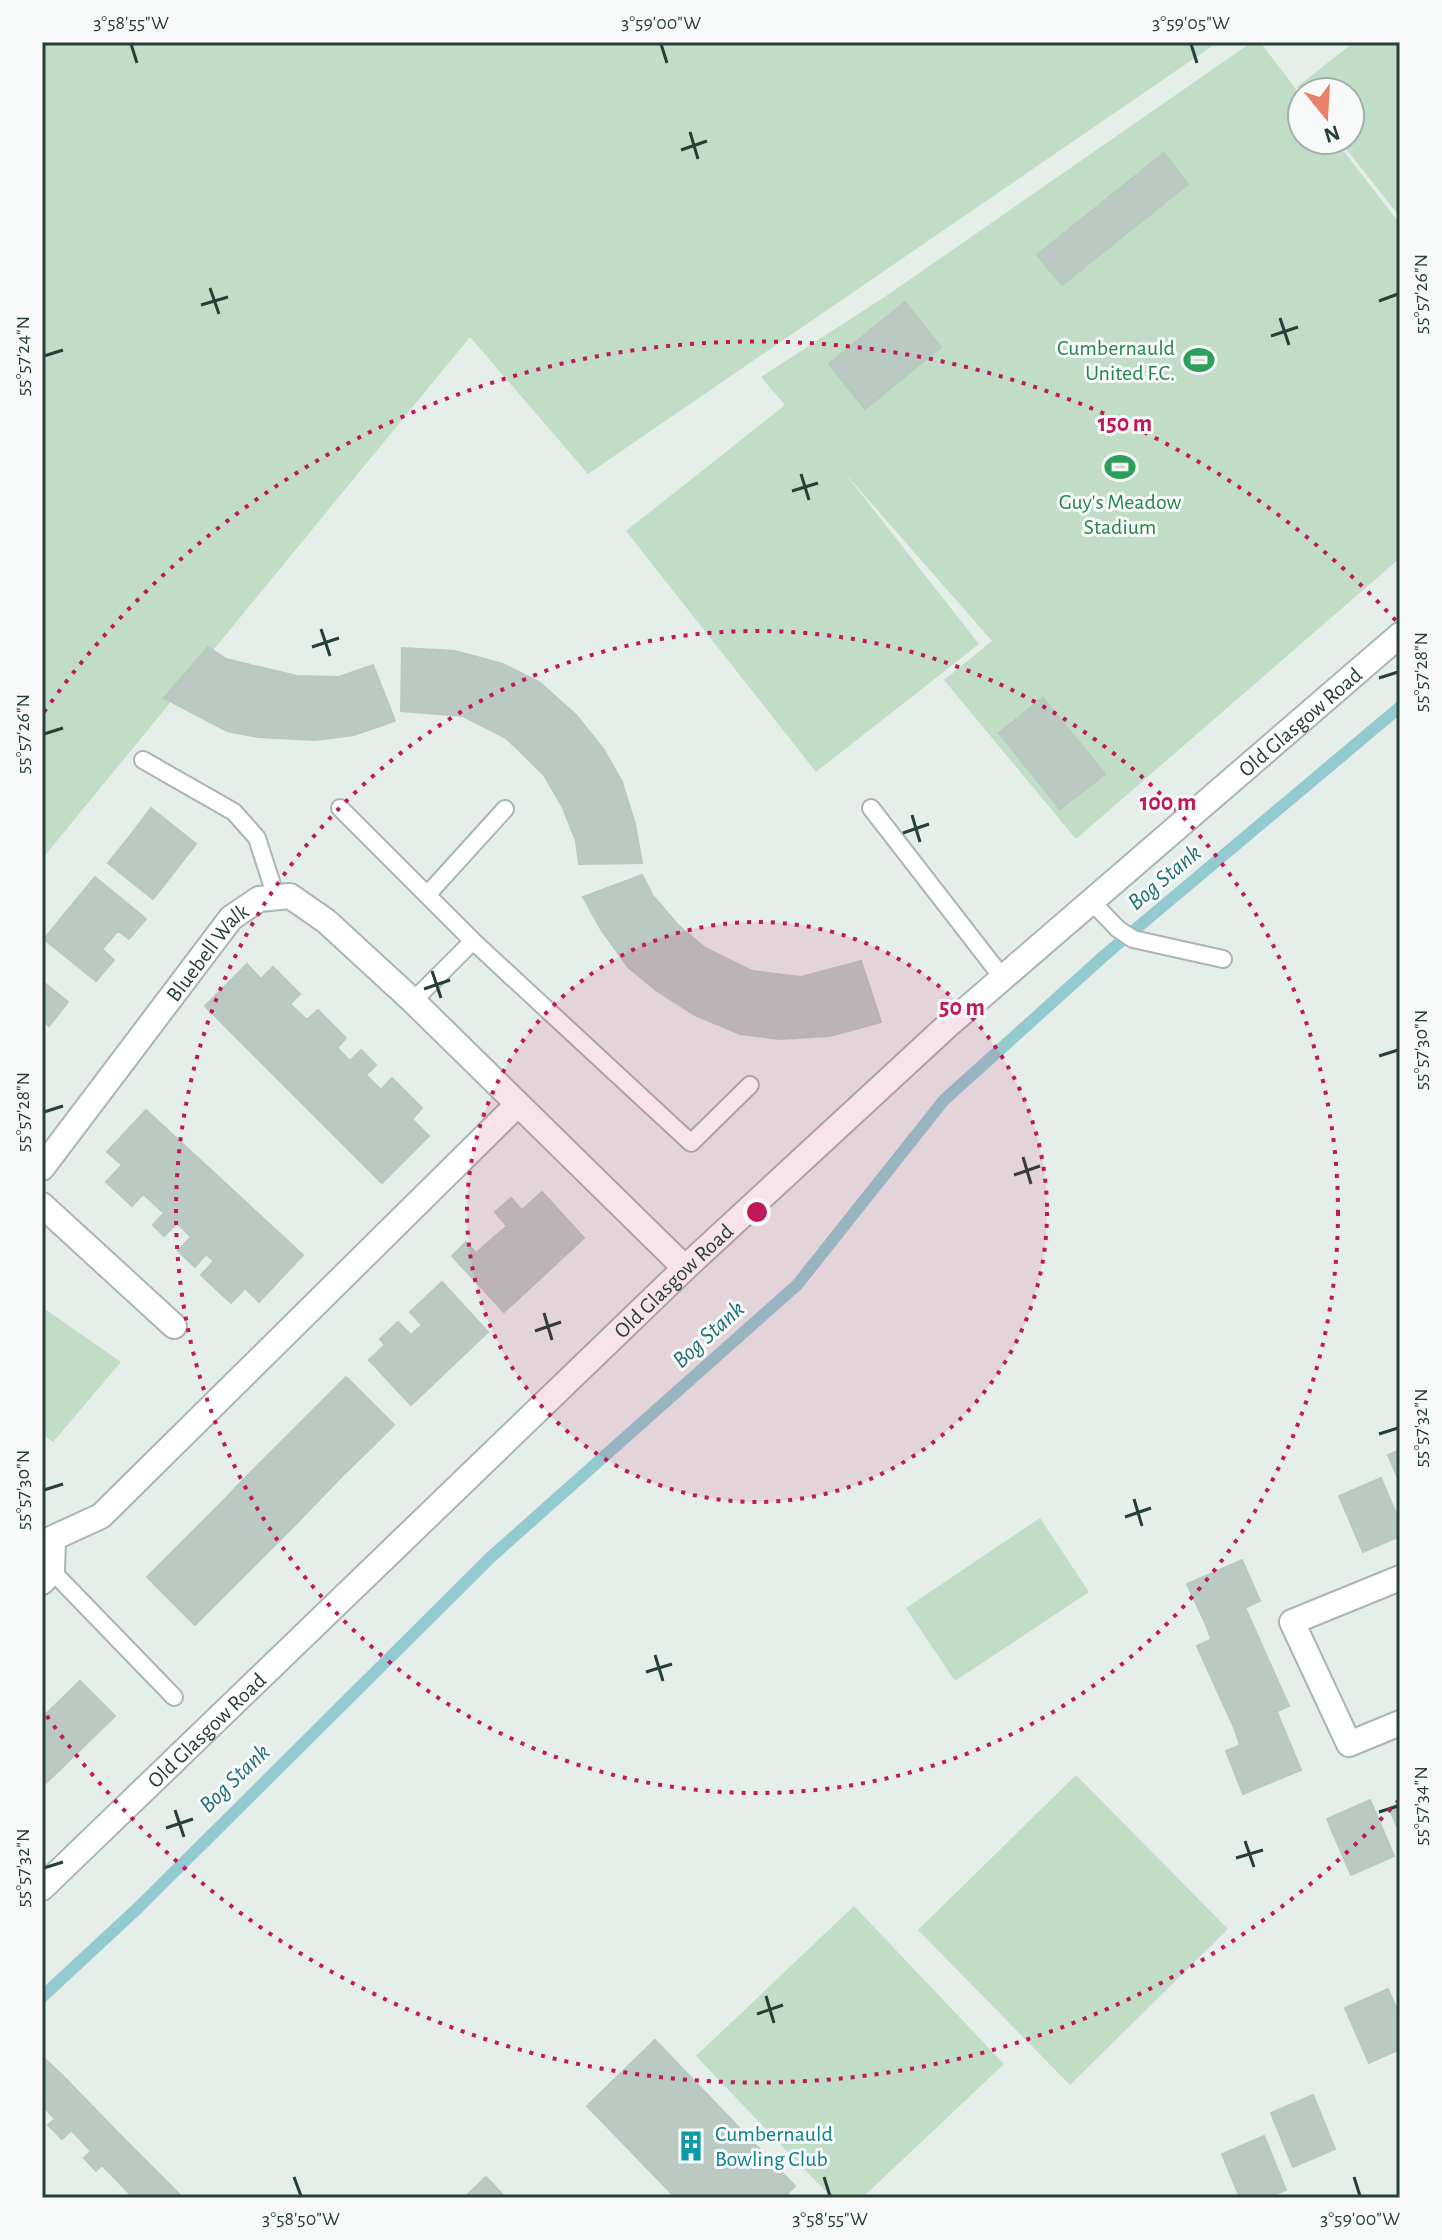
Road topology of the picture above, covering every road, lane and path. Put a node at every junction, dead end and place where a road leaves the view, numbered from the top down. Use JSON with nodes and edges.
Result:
{"nodes":[{"id":1,"x":1400,"y":635,"type":"edge"},
{"id":2,"x":143,"y":760,"type":"dead end"},
{"id":3,"x":340,"y":808,"type":"dead end"},
{"id":4,"x":871,"y":808,"type":"dead end"},
{"id":5,"x":505,"y":809,"type":"dead end"},
{"id":6,"x":427,"y":895,"type":"junction"},
{"id":7,"x":276,"y":897,"type":"junction"},
{"id":8,"x":1091,"y":901,"type":"junction"},
{"id":9,"x":473,"y":941,"type":"junction"},
{"id":10,"x":1223,"y":959,"type":"dead end"},
{"id":11,"x":1002,"y":977,"type":"junction"},
{"id":12,"x":413,"y":1001,"type":"junction"},
{"id":13,"x":750,"y":1085,"type":"dead end"},
{"id":14,"x":517,"y":1105,"type":"junction"},
{"id":15,"x":42,"y":1168,"type":"edge"},
{"id":16,"x":42,"y":1205,"type":"edge"},
{"id":17,"x":685,"y":1268,"type":"junction"},
{"id":18,"x":174,"y":1326,"type":"dead end"},
{"id":19,"x":47,"y":1535,"type":"edge"},
{"id":20,"x":47,"y":1577,"type":"edge"},
{"id":21,"x":1400,"y":1578,"type":"edge"},
{"id":22,"x":174,"y":1697,"type":"dead end"},
{"id":23,"x":1400,"y":1723,"type":"edge"},
{"id":24,"x":42,"y":1888,"type":"edge"}],
"edges":[{"from":1,"to":8,"type":"street","name":"Old Glasgow Road"},
{"from":2,"to":7,"type":"lane"},
{"from":3,"to":6,"type":"lane"},
{"from":4,"to":11,"type":"lane"},
{"from":5,"to":6,"type":"lane"},
{"from":6,"to":9,"type":"lane"},
{"from":7,"to":12,"type":"street","name":"Bluebell Walk"},
{"from":7,"to":15,"type":"street","name":"Bluebell Walk"},
{"from":8,"to":10,"type":"lane"},
{"from":8,"to":11,"type":"street","name":"Old Glasgow Road"},
{"from":9,"to":12,"type":"lane"},
{"from":9,"to":13,"type":"lane"},
{"from":11,"to":17,"type":"street","name":"Old Glasgow Road"},
{"from":12,"to":14,"type":"street","name":"Bluebell Walk"},
{"from":14,"to":17,"type":"street","name":"Bluebell Walk"},
{"from":14,"to":19,"type":"street"},
{"from":16,"to":18,"type":"street"},
{"from":17,"to":24,"type":"street","name":"Old Glasgow Road"},
{"from":19,"to":20,"type":"street"},
{"from":20,"to":22,"type":"lane"},
{"from":21,"to":23,"type":"street"}]}
